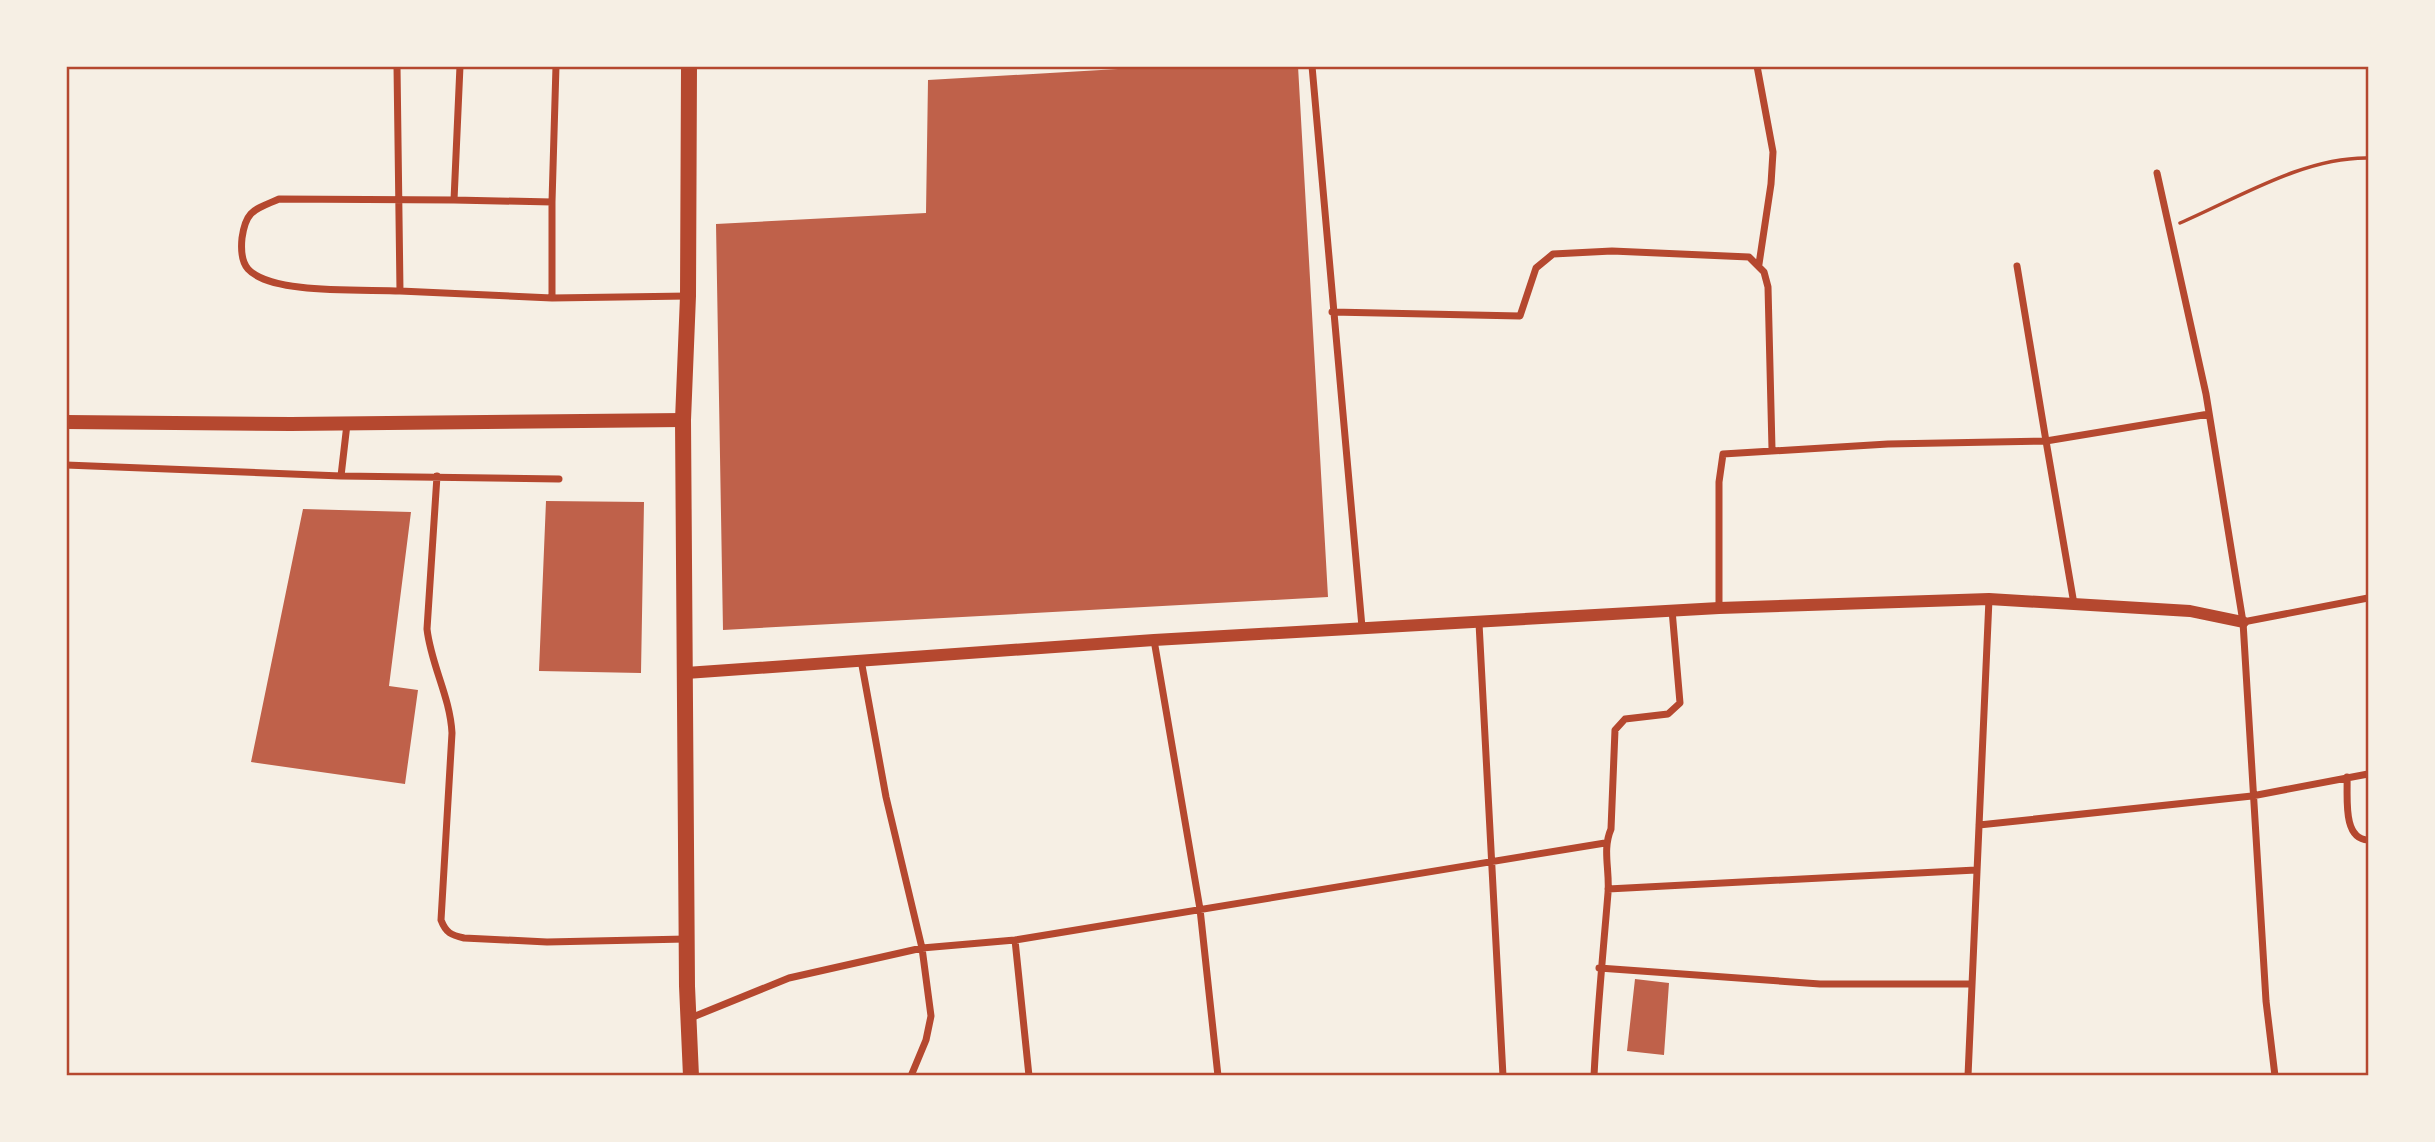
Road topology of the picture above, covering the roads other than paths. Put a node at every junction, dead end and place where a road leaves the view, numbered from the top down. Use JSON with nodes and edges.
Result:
{"nodes":[{"id":1,"x":397,"y":66,"type":"edge"},
{"id":2,"x":460,"y":66,"type":"edge"},
{"id":3,"x":556,"y":66,"type":"edge"},
{"id":4,"x":690,"y":66,"type":"edge"},
{"id":5,"x":1312,"y":66,"type":"edge"},
{"id":6,"x":1757,"y":66,"type":"edge"},
{"id":7,"x":2157,"y":173,"type":"dead end"},
{"id":8,"x":399,"y":197,"type":"junction"},
{"id":9,"x":454,"y":200,"type":"junction"},
{"id":10,"x":552,"y":202,"type":"junction"},
{"id":11,"x":1759,"y":264,"type":"junction"},
{"id":12,"x":2017,"y":266,"type":"dead end"},
{"id":13,"x":400,"y":291,"type":"junction"},
{"id":14,"x":688,"y":296,"type":"junction"},
{"id":15,"x":552,"y":298,"type":"junction"},
{"id":16,"x":1332,"y":312,"type":"junction"},
{"id":17,"x":2209,"y":414,"type":"junction"},
{"id":18,"x":683,"y":420,"type":"junction"},
{"id":19,"x":66,"y":422,"type":"edge"},
{"id":20,"x":347,"y":424,"type":"junction"},
{"id":21,"x":2046,"y":441,"type":"junction"},
{"id":22,"x":1772,"y":449,"type":"junction"},
{"id":23,"x":66,"y":465,"type":"edge"},
{"id":24,"x":437,"y":476,"type":"junction"},
{"id":25,"x":341,"y":477,"type":"junction"},
{"id":26,"x":559,"y":479,"type":"dead end"},
{"id":27,"x":2368,"y":598,"type":"edge"},
{"id":28,"x":1989,"y":599,"type":"junction"},
{"id":29,"x":2074,"y":604,"type":"junction"},
{"id":30,"x":1719,"y":608,"type":"junction"},
{"id":31,"x":1672,"y":610,"type":"junction"},
{"id":32,"x":2243,"y":622,"type":"junction"},
{"id":33,"x":1479,"y":623,"type":"junction"},
{"id":34,"x":1362,"y":627,"type":"junction"},
{"id":35,"x":1153,"y":639,"type":"junction"},
{"id":36,"x":861,"y":660,"type":"junction"},
{"id":37,"x":686,"y":673,"type":"junction"},
{"id":38,"x":2368,"y":774,"type":"edge"},
{"id":39,"x":2347,"y":777,"type":"junction"},
{"id":40,"x":2252,"y":796,"type":"junction"},
{"id":41,"x":1979,"y":825,"type":"junction"},
{"id":42,"x":2368,"y":840,"type":"edge"},
{"id":43,"x":1605,"y":843,"type":"junction"},
{"id":44,"x":1490,"y":860,"type":"junction"},
{"id":45,"x":1976,"y":870,"type":"junction"},
{"id":46,"x":1608,"y":890,"type":"junction"},
{"id":47,"x":1200,"y":909,"type":"junction"},
{"id":48,"x":687,"y":939,"type":"junction"},
{"id":49,"x":1015,"y":940,"type":"junction"},
{"id":50,"x":922,"y":948,"type":"junction"},
{"id":51,"x":1599,"y":968,"type":"junction"},
{"id":52,"x":1970,"y":984,"type":"junction"},
{"id":53,"x":688,"y":1019,"type":"junction"},
{"id":54,"x":691,"y":1076,"type":"edge"},
{"id":55,"x":911,"y":1076,"type":"edge"},
{"id":56,"x":1029,"y":1076,"type":"edge"},
{"id":57,"x":1218,"y":1076,"type":"edge"},
{"id":58,"x":1503,"y":1076,"type":"edge"},
{"id":59,"x":1594,"y":1076,"type":"edge"},
{"id":60,"x":1968,"y":1076,"type":"edge"},
{"id":61,"x":2275,"y":1076,"type":"edge"}],
"edges":[{"from":1,"to":8,"type":"street"},
{"from":2,"to":9,"type":"street"},
{"from":3,"to":10,"type":"street"},
{"from":4,"to":14,"type":"main road"},
{"from":5,"to":16,"type":"street"},
{"from":6,"to":11,"type":"street"},
{"from":7,"to":17,"type":"street"},
{"from":8,"to":9,"type":"street"},
{"from":8,"to":13,"type":"street"},
{"from":8,"to":13,"type":"street"},
{"from":9,"to":10,"type":"street"},
{"from":10,"to":15,"type":"street"},
{"from":11,"to":16,"type":"street"},
{"from":11,"to":22,"type":"street"},
{"from":12,"to":21,"type":"street"},
{"from":13,"to":15,"type":"street"},
{"from":14,"to":15,"type":"street"},
{"from":14,"to":18,"type":"main road"},
{"from":16,"to":34,"type":"street"},
{"from":17,"to":21,"type":"street"},
{"from":17,"to":32,"type":"street"},
{"from":18,"to":20,"type":"main road"},
{"from":18,"to":37,"type":"main road"},
{"from":19,"to":20,"type":"main road"},
{"from":20,"to":25,"type":"street"},
{"from":21,"to":22,"type":"street"},
{"from":21,"to":29,"type":"street"},
{"from":22,"to":30,"type":"street"},
{"from":23,"to":25,"type":"street"},
{"from":24,"to":25,"type":"street"},
{"from":24,"to":26,"type":"street"},
{"from":24,"to":48,"type":"street"},
{"from":27,"to":32,"type":"street"},
{"from":28,"to":29,"type":"street"},
{"from":28,"to":30,"type":"street"},
{"from":28,"to":41,"type":"street"},
{"from":29,"to":32,"type":"street"},
{"from":30,"to":31,"type":"street"},
{"from":31,"to":33,"type":"street"},
{"from":31,"to":43,"type":"street"},
{"from":32,"to":40,"type":"street"},
{"from":33,"to":34,"type":"street"},
{"from":33,"to":44,"type":"street"},
{"from":34,"to":35,"type":"street"},
{"from":35,"to":36,"type":"street"},
{"from":35,"to":47,"type":"street"},
{"from":36,"to":37,"type":"street"},
{"from":36,"to":50,"type":"street"},
{"from":37,"to":48,"type":"main road"},
{"from":38,"to":39,"type":"street"},
{"from":39,"to":40,"type":"street"},
{"from":39,"to":42,"type":"street"},
{"from":40,"to":41,"type":"street"},
{"from":40,"to":61,"type":"street"},
{"from":41,"to":45,"type":"street"},
{"from":43,"to":44,"type":"street"},
{"from":43,"to":46,"type":"street"},
{"from":44,"to":47,"type":"street"},
{"from":44,"to":58,"type":"street"},
{"from":45,"to":46,"type":"street"},
{"from":45,"to":52,"type":"street"},
{"from":46,"to":51,"type":"street"},
{"from":47,"to":49,"type":"street"},
{"from":47,"to":57,"type":"street"},
{"from":48,"to":53,"type":"main road"},
{"from":49,"to":50,"type":"street"},
{"from":49,"to":56,"type":"street"},
{"from":50,"to":53,"type":"street"},
{"from":50,"to":55,"type":"street"},
{"from":51,"to":52,"type":"street"},
{"from":51,"to":59,"type":"street"},
{"from":52,"to":60,"type":"street"},
{"from":53,"to":54,"type":"main road"}]}
